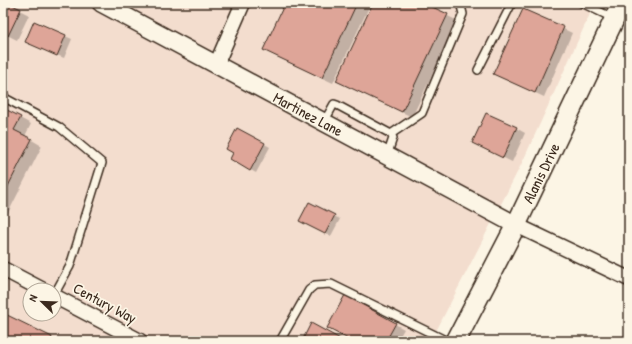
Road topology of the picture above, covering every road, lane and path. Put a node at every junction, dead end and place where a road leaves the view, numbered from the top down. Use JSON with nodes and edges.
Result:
{"nodes":[{"id":1,"x":101,"y":3,"type":"edge"},
{"id":2,"x":243,"y":3,"type":"edge"},
{"id":3,"x":458,"y":3,"type":"edge"},
{"id":4,"x":512,"y":3,"type":"edge"},
{"id":5,"x":582,"y":3,"type":"edge"},
{"id":6,"x":619,"y":11,"type":"edge"},
{"id":7,"x":216,"y":65,"type":"junction"},
{"id":8,"x":478,"y":70,"type":"dead end"},
{"id":9,"x":3,"y":97,"type":"edge"},
{"id":10,"x":324,"y":123,"type":"junction"},
{"id":11,"x":391,"y":134,"type":"junction"},
{"id":12,"x":387,"y":156,"type":"junction"},
{"id":13,"x":516,"y":225,"type":"junction"},
{"id":14,"x":3,"y":270,"type":"edge"},
{"id":15,"x":629,"y":279,"type":"edge"},
{"id":16,"x":27,"y":282,"type":"edge"},
{"id":17,"x":61,"y":282,"type":"edge"},
{"id":18,"x":62,"y":300,"type":"edge"},
{"id":19,"x":140,"y":341,"type":"edge"},
{"id":20,"x":280,"y":341,"type":"edge"},
{"id":21,"x":447,"y":341,"type":"edge"},
{"id":22,"x":456,"y":341,"type":"edge"}],
"edges":[{"from":1,"to":7,"type":"street","name":"Martinez Lane"},
{"from":2,"to":7,"type":"street"},
{"from":3,"to":11,"type":"lane"},
{"from":4,"to":8,"type":"lane"},
{"from":5,"to":6,"type":"lane"},
{"from":6,"to":13,"type":"main road","name":"Alanis Drive"},
{"from":7,"to":10,"type":"street","name":"Martinez Lane"},
{"from":9,"to":17,"type":"lane"},
{"from":10,"to":11,"type":"lane"},
{"from":10,"to":12,"type":"street","name":"Martinez Lane"},
{"from":11,"to":12,"type":"lane"},
{"from":12,"to":13,"type":"street","name":"Martinez Lane"},
{"from":13,"to":15,"type":"street"},
{"from":13,"to":22,"type":"main road","name":"Alanis Drive"},
{"from":14,"to":16,"type":"street"},
{"from":18,"to":19,"type":"street","name":"Century Way"},
{"from":20,"to":21,"type":"lane"}]}
